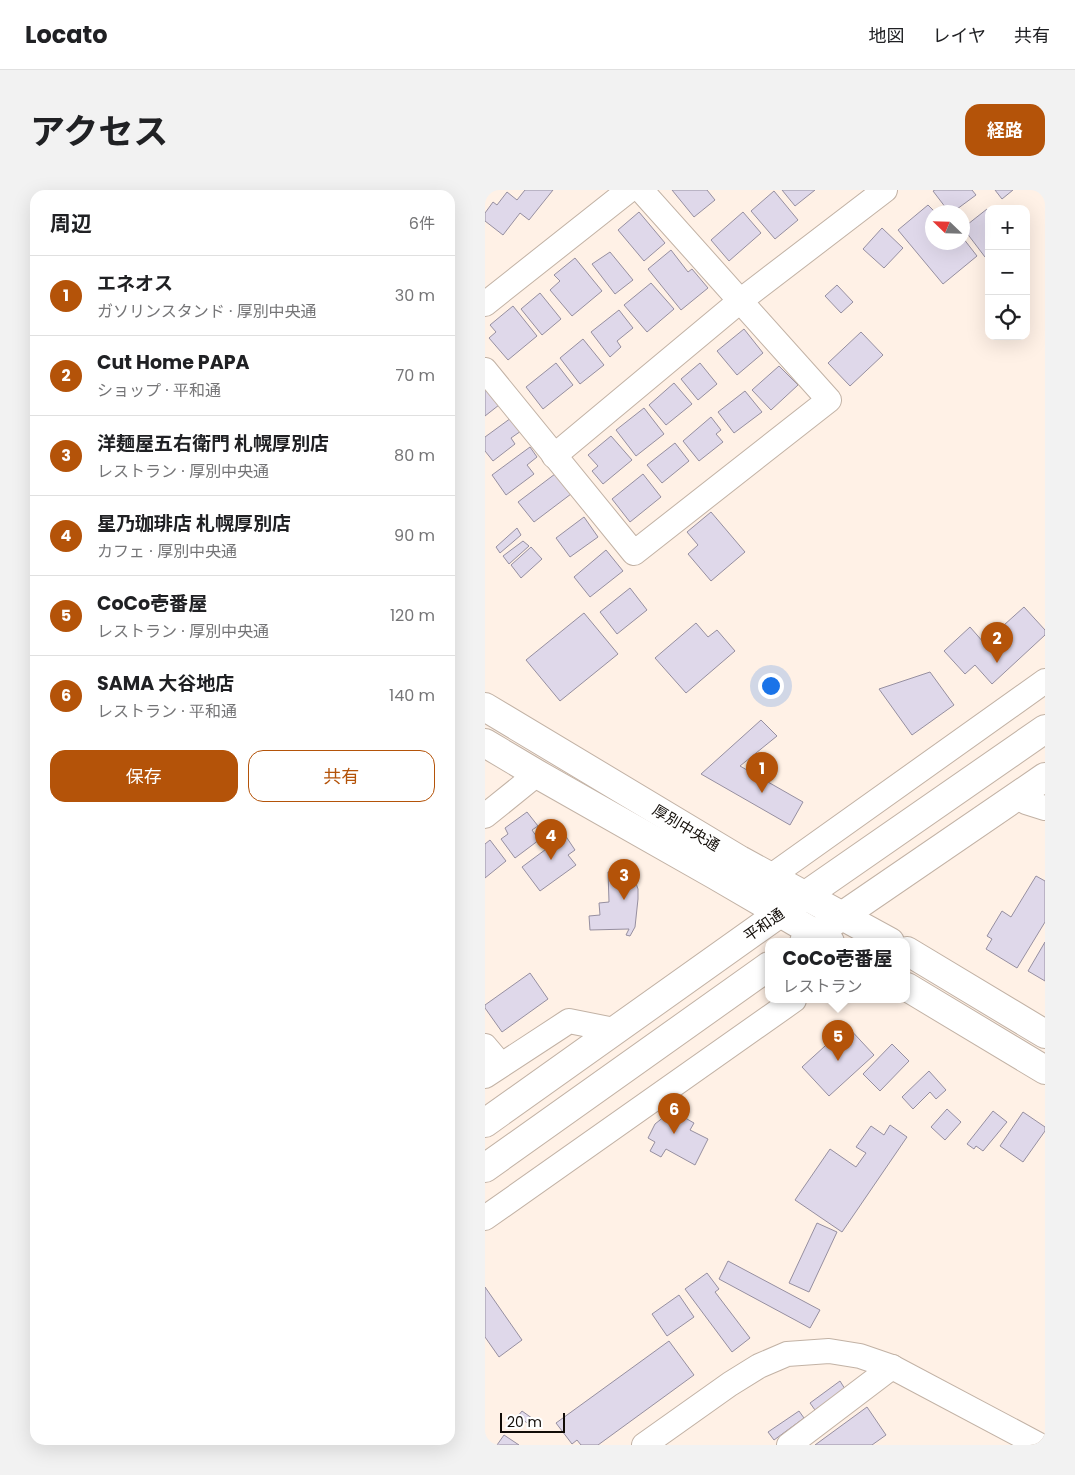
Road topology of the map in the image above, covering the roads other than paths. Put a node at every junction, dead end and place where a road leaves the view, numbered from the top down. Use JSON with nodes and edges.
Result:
{"nodes":[{"id":1,"x":629,"y":190,"type":"edge"},
{"id":2,"x":641,"y":190,"type":"edge"},
{"id":3,"x":885,"y":190,"type":"edge"},
{"id":4,"x":740,"y":301,"type":"junction"},
{"id":5,"x":485,"y":304,"type":"edge"},
{"id":6,"x":485,"y":370,"type":"edge"},
{"id":7,"x":554,"y":456,"type":"junction"},
{"id":8,"x":1045,"y":681,"type":"edge"},
{"id":9,"x":485,"y":707,"type":"edge"},
{"id":10,"x":1045,"y":729,"type":"edge"},
{"id":11,"x":485,"y":743,"type":"edge"},
{"id":12,"x":537,"y":774,"type":"junction"},
{"id":13,"x":1045,"y":777,"type":"edge"},
{"id":14,"x":1017,"y":796,"type":"junction"},
{"id":15,"x":1045,"y":808,"type":"edge"},
{"id":16,"x":485,"y":816,"type":"edge"},
{"id":17,"x":770,"y":877,"type":"junction"},
{"id":18,"x":805,"y":896,"type":"junction"},
{"id":19,"x":780,"y":913,"type":"junction"},
{"id":20,"x":841,"y":916,"type":"junction"},
{"id":21,"x":813,"y":938,"type":"edge"},
{"id":22,"x":818,"y":938,"type":"edge"},
{"id":23,"x":882,"y":938,"type":"edge"},
{"id":24,"x":910,"y":953,"type":"edge"},
{"id":25,"x":765,"y":969,"type":"edge"},
{"id":26,"x":910,"y":989,"type":"edge"},
{"id":27,"x":790,"y":1003,"type":"edge"},
{"id":28,"x":614,"y":1030,"type":"junction"},
{"id":29,"x":1045,"y":1034,"type":"edge"},
{"id":30,"x":485,"y":1046,"type":"edge"},
{"id":31,"x":1045,"y":1070,"type":"edge"},
{"id":32,"x":493,"y":1071,"type":"edge"},
{"id":33,"x":485,"y":1123,"type":"edge"},
{"id":34,"x":485,"y":1168,"type":"edge"},
{"id":35,"x":485,"y":1218,"type":"edge"},
{"id":36,"x":892,"y":1367,"type":"junction"},
{"id":37,"x":1015,"y":1439,"type":"edge"},
{"id":38,"x":644,"y":1445,"type":"edge"},
{"id":39,"x":789,"y":1445,"type":"edge"},
{"id":40,"x":1039,"y":1445,"type":"edge"}],
"edges":[{"from":1,"to":5,"type":"street"},
{"from":2,"to":4,"type":"street"},
{"from":3,"to":4,"type":"street"},
{"from":4,"to":7,"type":"street"},
{"from":4,"to":7,"type":"street"},
{"from":6,"to":7,"type":"street"},
{"from":8,"to":17,"type":"street"},
{"from":9,"to":17,"type":"main road","name":"厚別中央通"},
{"from":10,"to":18,"type":"main road","name":"平和通"},
{"from":11,"to":12,"type":"main road","name":"厚別中央通"},
{"from":12,"to":16,"type":"street"},
{"from":12,"to":19,"type":"main road","name":"厚別中央通"},
{"from":13,"to":14,"type":"main road"},
{"from":14,"to":15,"type":"street"},
{"from":14,"to":20,"type":"main road"},
{"from":17,"to":18,"type":"main road","name":"厚別中央通"},
{"from":18,"to":19,"type":"main road","name":"平和通"},
{"from":18,"to":20,"type":"main road","name":"厚別中央通"},
{"from":19,"to":21,"type":"main road","name":"厚別中央通"},
{"from":19,"to":28,"type":"main road","name":"平和通"},
{"from":20,"to":22,"type":"main road"},
{"from":20,"to":23,"type":"main road","name":"厚別中央通"},
{"from":24,"to":29,"type":"main road"},
{"from":25,"to":34,"type":"main road"},
{"from":26,"to":31,"type":"main road"},
{"from":27,"to":35,"type":"street"},
{"from":28,"to":32,"type":"street"},
{"from":28,"to":33,"type":"main road","name":"平和通"},
{"from":30,"to":32,"type":"street"},
{"from":36,"to":37,"type":"street"},
{"from":36,"to":38,"type":"street"},
{"from":36,"to":39,"type":"street"},
{"from":37,"to":40,"type":"street"}]}
